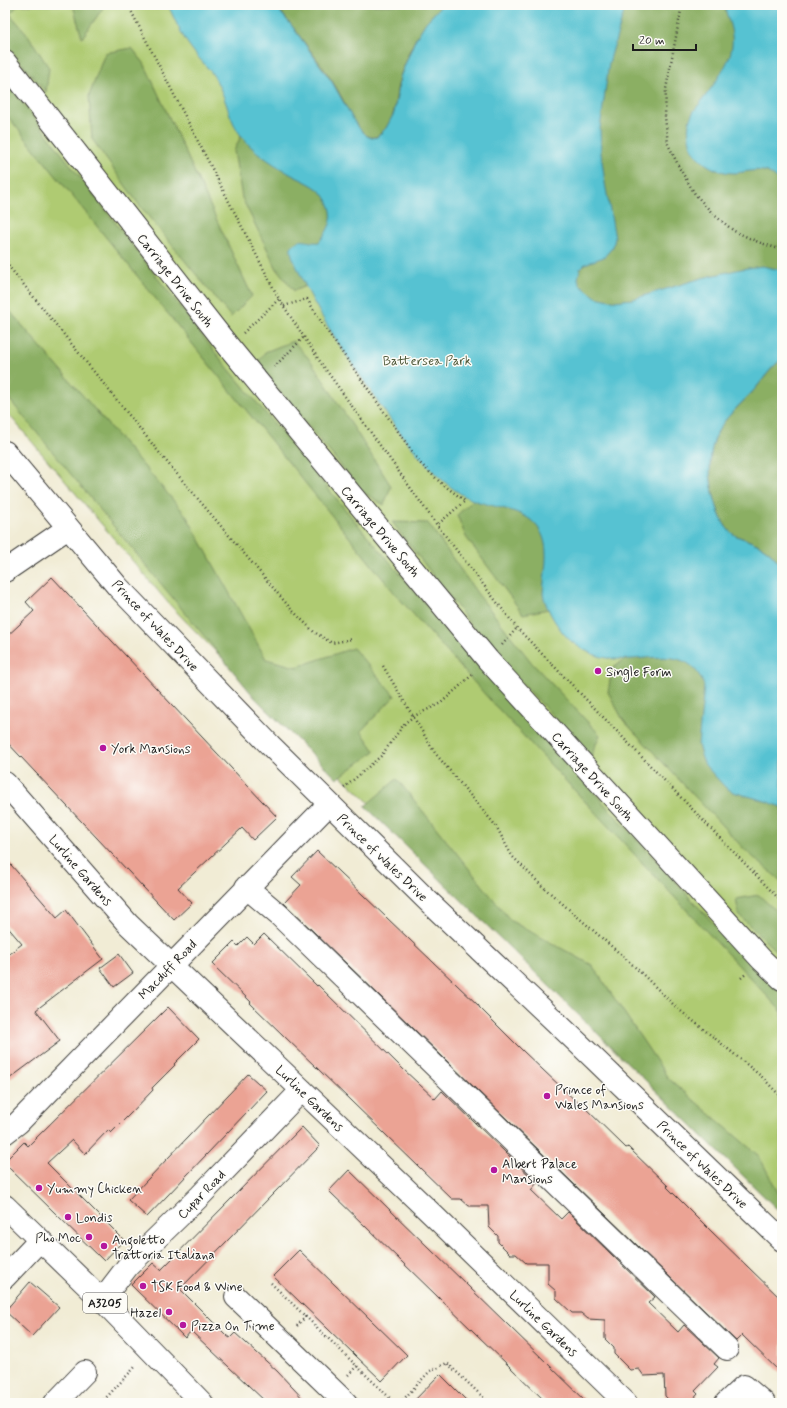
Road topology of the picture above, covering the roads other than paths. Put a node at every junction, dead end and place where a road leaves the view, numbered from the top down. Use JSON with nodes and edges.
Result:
{"nodes":[{"id":1,"x":5,"y":62,"type":"edge"},
{"id":2,"x":5,"y":452,"type":"edge"},
{"id":3,"x":68,"y":528,"type":"junction"},
{"id":4,"x":5,"y":571,"type":"edge"},
{"id":5,"x":5,"y":783,"type":"edge"},
{"id":6,"x":329,"y":804,"type":"junction"},
{"id":7,"x":246,"y":887,"type":"junction"},
{"id":8,"x":171,"y":966,"type":"junction"},
{"id":9,"x":782,"y":979,"type":"edge"},
{"id":10,"x":302,"y":1090,"type":"junction"},
{"id":11,"x":11,"y":1128,"type":"edge"},
{"id":12,"x":5,"y":1206,"type":"edge"},
{"id":13,"x":40,"y":1240,"type":"junction"},
{"id":14,"x":782,"y":1240,"type":"edge"},
{"id":15,"x":5,"y":1277,"type":"edge"},
{"id":16,"x":236,"y":1297,"type":"dead end"},
{"id":17,"x":102,"y":1300,"type":"junction"},
{"id":18,"x":727,"y":1349,"type":"dead end"},
{"id":19,"x":85,"y":1372,"type":"dead end"},
{"id":20,"x":55,"y":1403,"type":"edge"},
{"id":21,"x":202,"y":1403,"type":"edge"},
{"id":22,"x":346,"y":1403,"type":"edge"},
{"id":23,"x":626,"y":1403,"type":"edge"},
{"id":24,"x":726,"y":1403,"type":"edge"},
{"id":25,"x":764,"y":1403,"type":"edge"}],
"edges":[{"from":1,"to":9,"type":"main road","name":"Carriage Drive South"},
{"from":2,"to":3,"type":"main road","name":"Prince of Wales Drive"},
{"from":3,"to":4,"type":"main road"},
{"from":3,"to":6,"type":"main road","name":"Prince of Wales Drive"},
{"from":5,"to":8,"type":"main road","name":"Lurline Gardens"},
{"from":6,"to":7,"type":"main road","name":"Macduff Road"},
{"from":6,"to":14,"type":"main road","name":"Prince of Wales Drive"},
{"from":7,"to":8,"type":"main road","name":"Macduff Road"},
{"from":7,"to":18,"type":"main road"},
{"from":8,"to":10,"type":"main road","name":"Lurline Gardens"},
{"from":8,"to":11,"type":"main road","name":"Macduff Road"},
{"from":10,"to":17,"type":"main road","name":"Cupar Road"},
{"from":10,"to":23,"type":"main road","name":"Lurline Gardens"},
{"from":12,"to":13,"type":"main road","number":"A3205"},
{"from":13,"to":15,"type":"main road"},
{"from":13,"to":17,"type":"main road","number":"A3205"},
{"from":16,"to":22,"type":"main road"},
{"from":17,"to":21,"type":"main road","number":"A3205"},
{"from":19,"to":20,"type":"main road"},
{"from":24,"to":25,"type":"main road"}]}
